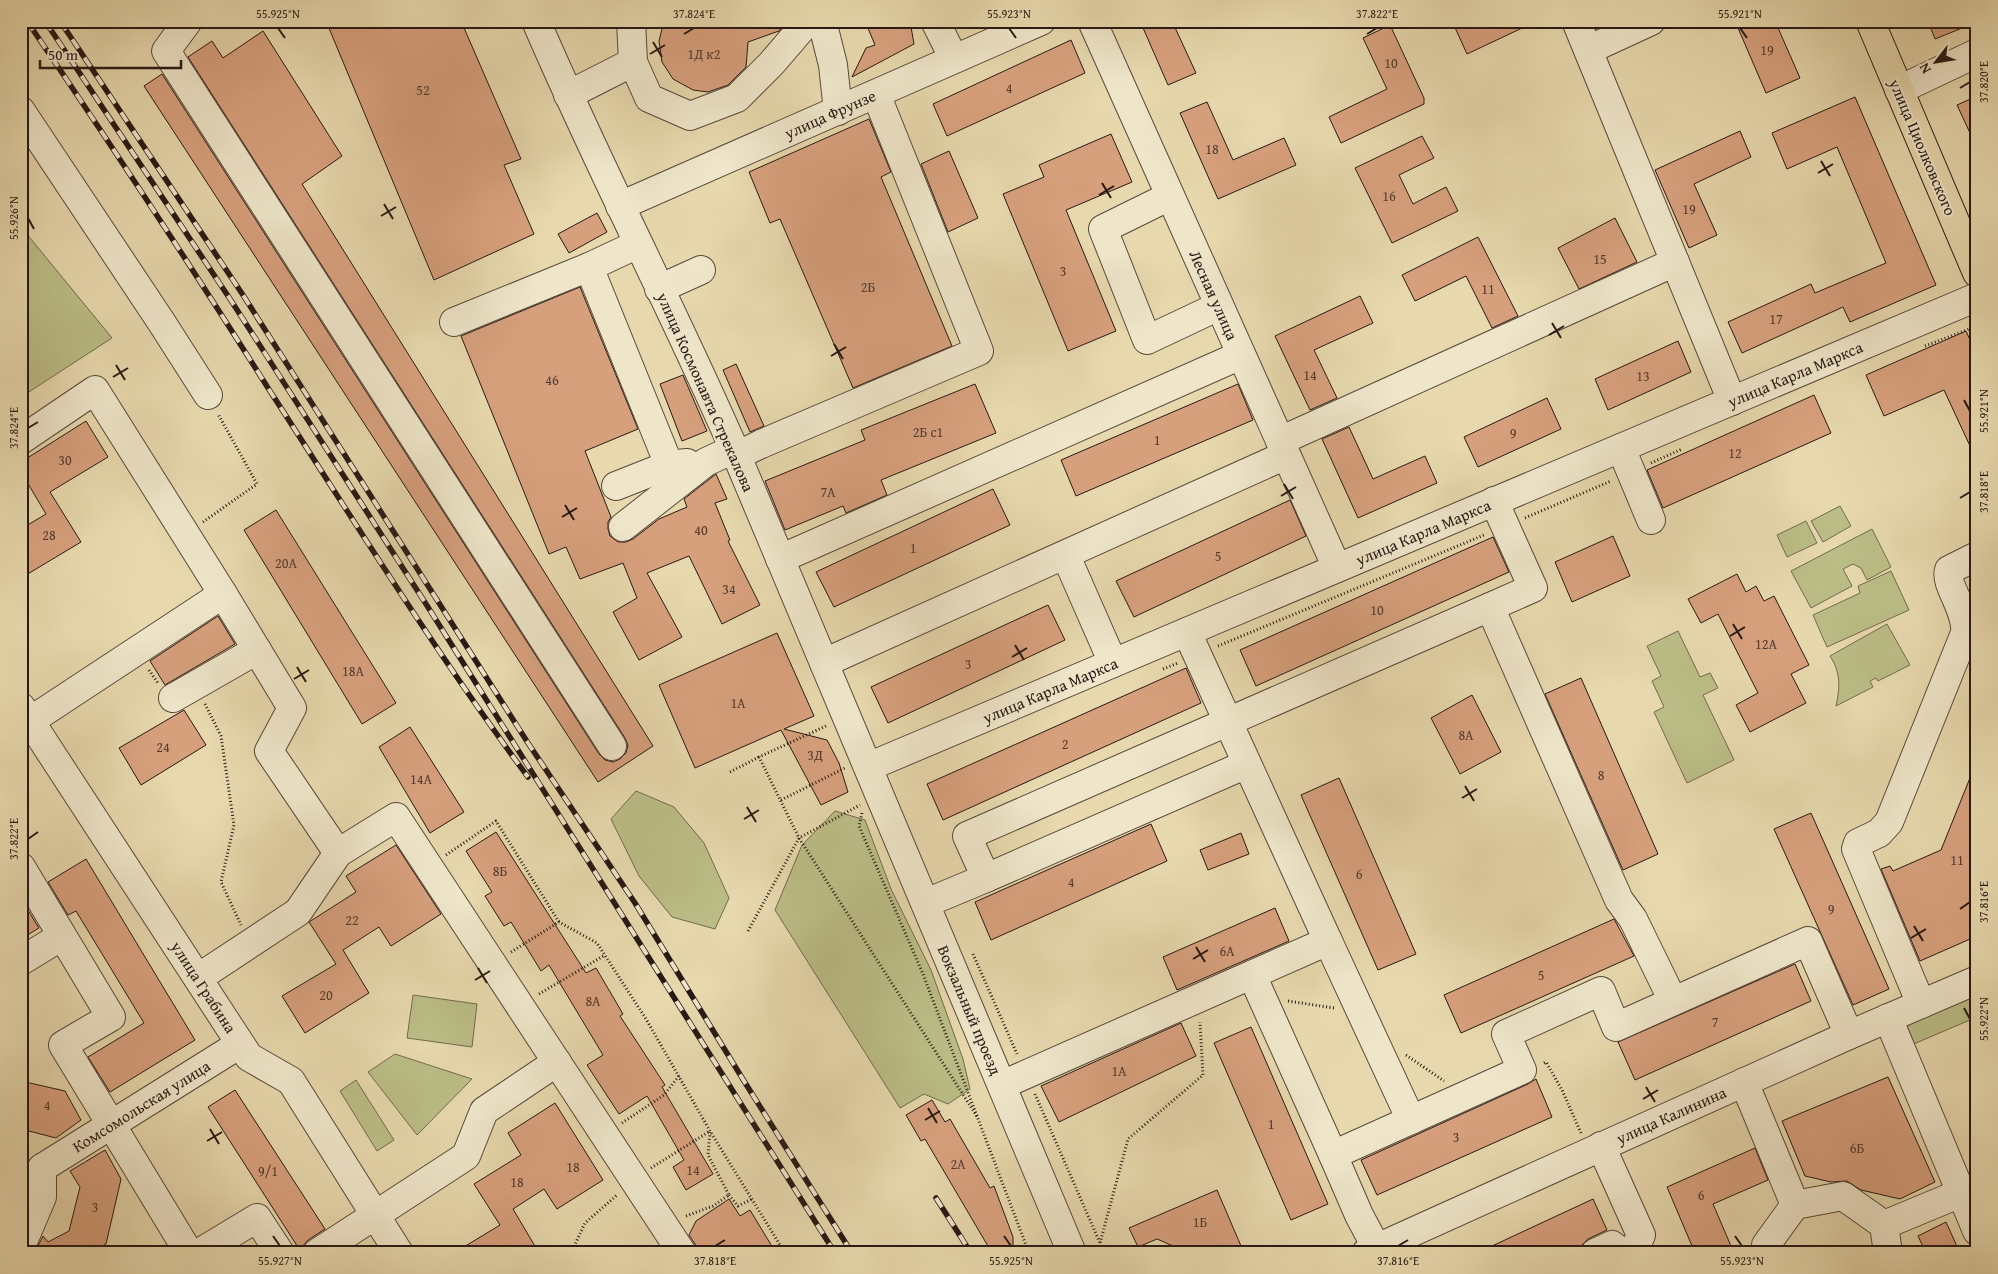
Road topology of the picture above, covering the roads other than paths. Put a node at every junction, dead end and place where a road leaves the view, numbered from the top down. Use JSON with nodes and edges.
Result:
{"nodes":[{"id":1,"x":188,"y":21,"type":"edge"},
{"id":2,"x":536,"y":21,"type":"edge"},
{"id":3,"x":631,"y":21,"type":"edge"},
{"id":4,"x":808,"y":21,"type":"edge"},
{"id":5,"x":822,"y":21,"type":"edge"},
{"id":6,"x":935,"y":21,"type":"edge"},
{"id":7,"x":1041,"y":21,"type":"edge"},
{"id":8,"x":1092,"y":21,"type":"edge"},
{"id":9,"x":1576,"y":21,"type":"edge"},
{"id":10,"x":1651,"y":21,"type":"edge"},
{"id":11,"x":1870,"y":21,"type":"edge"},
{"id":12,"x":1588,"y":50,"type":"junction"},
{"id":13,"x":1977,"y":53,"type":"edge"},
{"id":14,"x":954,"y":59,"type":"junction"},
{"id":15,"x":633,"y":62,"type":"junction"},
{"id":16,"x":1899,"y":90,"type":"junction"},
{"id":17,"x":876,"y":94,"type":"junction"},
{"id":18,"x":568,"y":95,"type":"junction"},
{"id":19,"x":21,"y":110,"type":"edge"},
{"id":20,"x":838,"y":110,"type":"junction"},
{"id":21,"x":1170,"y":196,"type":"junction"},
{"id":22,"x":620,"y":206,"type":"junction"},
{"id":23,"x":638,"y":244,"type":"junction"},
{"id":24,"x":1676,"y":262,"type":"junction"},
{"id":25,"x":589,"y":266,"type":"junction"},
{"id":26,"x":701,"y":270,"type":"dead end"},
{"id":27,"x":1977,"y":273,"type":"edge"},
{"id":28,"x":659,"y":289,"type":"junction"},
{"id":29,"x":1977,"y":297,"type":"edge"},
{"id":30,"x":1219,"y":306,"type":"junction"},
{"id":31,"x":454,"y":322,"type":"dead end"},
{"id":32,"x":1241,"y":355,"type":"junction"},
{"id":33,"x":208,"y":395,"type":"road end"},
{"id":34,"x":1732,"y":401,"type":"junction"},
{"id":35,"x":21,"y":440,"type":"edge"},
{"id":36,"x":1283,"y":448,"type":"junction"},
{"id":37,"x":1621,"y":448,"type":"junction"},
{"id":38,"x":735,"y":453,"type":"junction"},
{"id":39,"x":706,"y":462,"type":"junction"},
{"id":40,"x":669,"y":465,"type":"junction"},
{"id":41,"x":616,"y":486,"type":"dead end"},
{"id":42,"x":1494,"y":502,"type":"junction"},
{"id":43,"x":1651,"y":520,"type":"dead end"},
{"id":44,"x":624,"y":526,"type":"dead end"},
{"id":45,"x":1066,"y":556,"type":"junction"},
{"id":46,"x":1977,"y":556,"type":"edge"},
{"id":47,"x":780,"y":559,"type":"junction"},
{"id":48,"x":1337,"y":568,"type":"junction"},
{"id":49,"x":223,"y":594,"type":"junction"},
{"id":50,"x":1490,"y":607,"type":"junction"},
{"id":51,"x":1187,"y":632,"type":"junction"},
{"id":52,"x":257,"y":650,"type":"junction"},
{"id":53,"x":824,"y":663,"type":"junction"},
{"id":54,"x":1113,"y":663,"type":"junction"},
{"id":55,"x":185,"y":691,"type":"road end"},
{"id":56,"x":26,"y":714,"type":"edge"},
{"id":57,"x":1227,"y":722,"type":"junction"},
{"id":58,"x":612,"y":746,"type":"dead end"},
{"id":59,"x":1247,"y":764,"type":"junction"},
{"id":60,"x":857,"y":768,"type":"junction"},
{"id":61,"x":338,"y":853,"type":"junction"},
{"id":62,"x":21,"y":867,"type":"edge"},
{"id":63,"x":986,"y":878,"type":"junction"},
{"id":64,"x":926,"y":904,"type":"junction"},
{"id":65,"x":62,"y":936,"type":"junction"},
{"id":66,"x":1328,"y":941,"type":"junction"},
{"id":67,"x":21,"y":961,"type":"edge"},
{"id":68,"x":1252,"y":975,"type":"junction"},
{"id":69,"x":198,"y":978,"type":"junction"},
{"id":70,"x":1977,"y":980,"type":"edge"},
{"id":71,"x":1672,"y":1001,"type":"junction"},
{"id":72,"x":1921,"y":1004,"type":"junction"},
{"id":73,"x":1888,"y":1018,"type":"junction"},
{"id":74,"x":1849,"y":1035,"type":"junction"},
{"id":75,"x":240,"y":1044,"type":"junction"},
{"id":76,"x":557,"y":1062,"type":"junction"},
{"id":77,"x":1014,"y":1080,"type":"junction"},
{"id":78,"x":1744,"y":1082,"type":"junction"},
{"id":79,"x":1411,"y":1120,"type":"junction"},
{"id":80,"x":110,"y":1125,"type":"junction"},
{"id":81,"x":1592,"y":1143,"type":"junction"},
{"id":82,"x":1333,"y":1155,"type":"junction"},
{"id":83,"x":32,"y":1168,"type":"edge"},
{"id":84,"x":1960,"y":1193,"type":"junction"},
{"id":85,"x":1795,"y":1204,"type":"junction"},
{"id":86,"x":375,"y":1216,"type":"junction"},
{"id":87,"x":1884,"y":1225,"type":"junction"},
{"id":88,"x":1977,"y":1231,"type":"edge"},
{"id":89,"x":21,"y":1239,"type":"edge"},
{"id":90,"x":1371,"y":1250,"type":"edge"},
{"id":91,"x":1073,"y":1252,"type":"edge"},
{"id":92,"x":189,"y":1253,"type":"edge"},
{"id":93,"x":199,"y":1253,"type":"edge"},
{"id":94,"x":280,"y":1253,"type":"edge"},
{"id":95,"x":317,"y":1253,"type":"edge"},
{"id":96,"x":399,"y":1253,"type":"edge"},
{"id":97,"x":682,"y":1253,"type":"edge"},
{"id":98,"x":1595,"y":1253,"type":"edge"},
{"id":99,"x":1622,"y":1253,"type":"edge"},
{"id":100,"x":1633,"y":1253,"type":"edge"},
{"id":101,"x":1768,"y":1253,"type":"edge"},
{"id":102,"x":1888,"y":1253,"type":"edge"}],
"edges":[{"from":1,"to":58,"type":"street"},
{"from":2,"to":18,"type":"street","name":"улица Космонавта Стрекалова"},
{"from":3,"to":15,"type":"street"},
{"from":4,"to":15,"type":"street"},
{"from":5,"to":20,"type":"street"},
{"from":6,"to":14,"type":"street"},
{"from":7,"to":14,"type":"street","name":"улица Фрунзе"},
{"from":8,"to":21,"type":"street","name":"Лесная улица"},
{"from":9,"to":12,"type":"street"},
{"from":10,"to":12,"type":"street"},
{"from":11,"to":16,"type":"main road","name":"улица Циолковского"},
{"from":12,"to":24,"type":"street"},
{"from":13,"to":16,"type":"street"},
{"from":14,"to":17,"type":"street","name":"улица Фрунзе"},
{"from":15,"to":18,"type":"street"},
{"from":16,"to":27,"type":"main road","name":"улица Циолковского"},
{"from":17,"to":20,"type":"street","name":"улица Фрунзе"},
{"from":17,"to":38,"type":"street"},
{"from":18,"to":22,"type":"street","name":"улица Космонавта Стрекалова"},
{"from":19,"to":33,"type":"street"},
{"from":20,"to":22,"type":"street","name":"улица Фрунзе"},
{"from":21,"to":30,"type":"street","name":"Лесная улица"},
{"from":21,"to":30,"type":"street"},
{"from":22,"to":23,"type":"street","name":"улица Космонавта Стрекалова"},
{"from":23,"to":25,"type":"street"},
{"from":23,"to":28,"type":"street","name":"улица Космонавта Стрекалова"},
{"from":24,"to":34,"type":"street"},
{"from":24,"to":36,"type":"street"},
{"from":25,"to":31,"type":"street"},
{"from":25,"to":40,"type":"street"},
{"from":26,"to":28,"type":"street"},
{"from":28,"to":38,"type":"street","name":"улица Космонавта Стрекалова"},
{"from":29,"to":34,"type":"street","name":"улица Карла Маркса"},
{"from":30,"to":32,"type":"street","name":"Лесная улица"},
{"from":32,"to":36,"type":"street","name":"Лесная улица"},
{"from":32,"to":47,"type":"street"},
{"from":34,"to":37,"type":"street","name":"улица Карла Маркса"},
{"from":35,"to":49,"type":"street"},
{"from":36,"to":45,"type":"street"},
{"from":36,"to":48,"type":"street","name":"Лесная улица"},
{"from":37,"to":42,"type":"street","name":"улица Карла Маркса"},
{"from":37,"to":43,"type":"street"},
{"from":38,"to":39,"type":"street"},
{"from":38,"to":47,"type":"street","name":"улица Космонавта Стрекалова"},
{"from":39,"to":40,"type":"street"},
{"from":39,"to":44,"type":"street"},
{"from":40,"to":41,"type":"street"},
{"from":42,"to":48,"type":"street","name":"улица Карла Маркса"},
{"from":42,"to":50,"type":"street"},
{"from":45,"to":53,"type":"street"},
{"from":45,"to":54,"type":"street"},
{"from":46,"to":72,"type":"street"},
{"from":47,"to":53,"type":"street","name":"улица Космонавта Стрекалова"},
{"from":48,"to":51,"type":"street","name":"улица Карла Маркса"},
{"from":49,"to":52,"type":"street"},
{"from":49,"to":56,"type":"street"},
{"from":50,"to":57,"type":"street"},
{"from":50,"to":71,"type":"street"},
{"from":51,"to":54,"type":"street","name":"улица Карла Маркса"},
{"from":51,"to":57,"type":"street"},
{"from":52,"to":55,"type":"street"},
{"from":52,"to":61,"type":"street"},
{"from":53,"to":60,"type":"street","name":"улица Космонавта Стрекалова"},
{"from":54,"to":60,"type":"street","name":"улица Карла Маркса"},
{"from":56,"to":69,"type":"street","name":"улица Грабина"},
{"from":57,"to":59,"type":"street"},
{"from":57,"to":63,"type":"street"},
{"from":59,"to":63,"type":"street"},
{"from":59,"to":66,"type":"street"},
{"from":60,"to":64,"type":"street","name":"Вокзальный проезд"},
{"from":61,"to":69,"type":"street"},
{"from":61,"to":76,"type":"street"},
{"from":62,"to":65,"type":"street"},
{"from":63,"to":64,"type":"street"},
{"from":64,"to":77,"type":"street","name":"Вокзальный проезд"},
{"from":65,"to":67,"type":"street"},
{"from":65,"to":80,"type":"street"},
{"from":66,"to":68,"type":"street"},
{"from":66,"to":79,"type":"street"},
{"from":68,"to":77,"type":"street"},
{"from":68,"to":82,"type":"street"},
{"from":69,"to":75,"type":"street","name":"улица Грабина"},
{"from":70,"to":72,"type":"street","name":"улица Калинина"},
{"from":71,"to":74,"type":"street"},
{"from":71,"to":79,"type":"street"},
{"from":72,"to":73,"type":"street","name":"улица Калинина"},
{"from":73,"to":74,"type":"street","name":"улица Калинина"},
{"from":73,"to":84,"type":"street"},
{"from":74,"to":78,"type":"street","name":"улица Калинина"},
{"from":75,"to":80,"type":"street","name":"Комсомольская улица"},
{"from":75,"to":86,"type":"street","name":"улица Грабина"},
{"from":76,"to":86,"type":"street"},
{"from":76,"to":97,"type":"street"},
{"from":77,"to":91,"type":"street","name":"Вокзальный проезд"},
{"from":78,"to":81,"type":"street","name":"улица Калинина"},
{"from":78,"to":85,"type":"street"},
{"from":79,"to":82,"type":"street"},
{"from":80,"to":83,"type":"street","name":"Комсомольская улица"},
{"from":80,"to":92,"type":"street"},
{"from":81,"to":90,"type":"street","name":"улица Калинина"},
{"from":81,"to":100,"type":"street"},
{"from":82,"to":90,"type":"street"},
{"from":83,"to":89,"type":"street"},
{"from":84,"to":87,"type":"street"},
{"from":84,"to":88,"type":"street"},
{"from":85,"to":87,"type":"street"},
{"from":85,"to":101,"type":"street"},
{"from":86,"to":95,"type":"street"},
{"from":86,"to":96,"type":"street","name":"улица Грабина"},
{"from":87,"to":102,"type":"street"},
{"from":93,"to":94,"type":"street"},
{"from":98,"to":99,"type":"street"}]}
